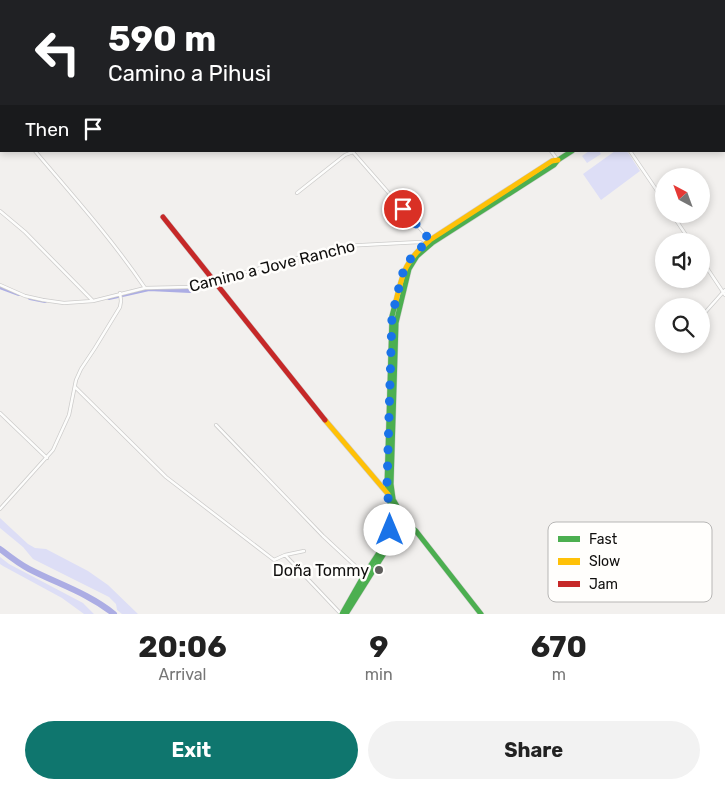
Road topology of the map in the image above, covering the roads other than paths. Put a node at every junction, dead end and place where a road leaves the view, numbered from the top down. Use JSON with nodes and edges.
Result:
{"nodes":[{"id":1,"x":36,"y":152,"type":"edge"},
{"id":2,"x":353,"y":152,"type":"edge"},
{"id":3,"x":552,"y":152,"type":"edge"},
{"id":4,"x":570,"y":152,"type":"edge"},
{"id":5,"x":631,"y":152,"type":"edge"},
{"id":6,"x":558,"y":160,"type":"junction"},
{"id":7,"x":655,"y":188,"type":"edge"},
{"id":8,"x":297,"y":193,"type":"dead end"},
{"id":9,"x":0,"y":211,"type":"edge"},
{"id":10,"x":163,"y":217,"type":"dead end"},
{"id":11,"x":431,"y":242,"type":"junction"},
{"id":12,"x":424,"y":246,"type":"junction"},
{"id":13,"x":710,"y":272,"type":"edge"},
{"id":14,"x":216,"y":280,"type":"junction"},
{"id":15,"x":0,"y":285,"type":"edge"},
{"id":16,"x":145,"y":288,"type":"junction"},
{"id":17,"x":120,"y":293,"type":"junction"},
{"id":18,"x":724,"y":293,"type":"edge"},
{"id":19,"x":93,"y":301,"type":"junction"},
{"id":20,"x":710,"y":308,"type":"edge"},
{"id":21,"x":75,"y":387,"type":"junction"},
{"id":22,"x":0,"y":412,"type":"edge"},
{"id":23,"x":216,"y":426,"type":"dead end"},
{"id":24,"x":47,"y":458,"type":"junction"},
{"id":25,"x":387,"y":494,"type":"junction"},
{"id":26,"x":392,"y":498,"type":"junction"},
{"id":27,"x":0,"y":509,"type":"edge"},
{"id":28,"x":304,"y":551,"type":"dead end"},
{"id":29,"x":285,"y":555,"type":"junction"},
{"id":30,"x":366,"y":576,"type":"junction"},
{"id":31,"x":342,"y":614,"type":"edge"},
{"id":32,"x":346,"y":614,"type":"edge"},
{"id":33,"x":481,"y":614,"type":"edge"}],
"edges":[{"from":1,"to":16,"type":"street"},
{"from":2,"to":8,"type":"street"},
{"from":2,"to":11,"type":"street"},
{"from":3,"to":6,"type":"street"},
{"from":4,"to":6,"type":"main road"},
{"from":5,"to":7,"type":"street"},
{"from":6,"to":11,"type":"main road"},
{"from":9,"to":19,"type":"street"},
{"from":10,"to":14,"type":"main road"},
{"from":11,"to":12,"type":"main road"},
{"from":12,"to":14,"type":"street","name":"Camino a Jove Rancho"},
{"from":12,"to":25,"type":"main road"},
{"from":12,"to":26,"type":"main road"},
{"from":13,"to":18,"type":"street"},
{"from":14,"to":16,"type":"street","name":"Camino a Jove Rancho"},
{"from":14,"to":25,"type":"main road"},
{"from":15,"to":19,"type":"street","name":"Camino a Jove Rancho"},
{"from":16,"to":17,"type":"street","name":"Camino a Jove Rancho"},
{"from":17,"to":19,"type":"street","name":"Camino a Jove Rancho"},
{"from":17,"to":21,"type":"street"},
{"from":18,"to":20,"type":"street"},
{"from":21,"to":24,"type":"street"},
{"from":21,"to":29,"type":"street"},
{"from":22,"to":24,"type":"street"},
{"from":23,"to":30,"type":"street"},
{"from":24,"to":27,"type":"street"},
{"from":25,"to":26,"type":"main road"},
{"from":25,"to":30,"type":"main road"},
{"from":26,"to":30,"type":"main road"},
{"from":26,"to":33,"type":"main road"},
{"from":28,"to":29,"type":"street"},
{"from":29,"to":31,"type":"street"},
{"from":30,"to":31,"type":"main road"},
{"from":30,"to":32,"type":"main road"}]}
